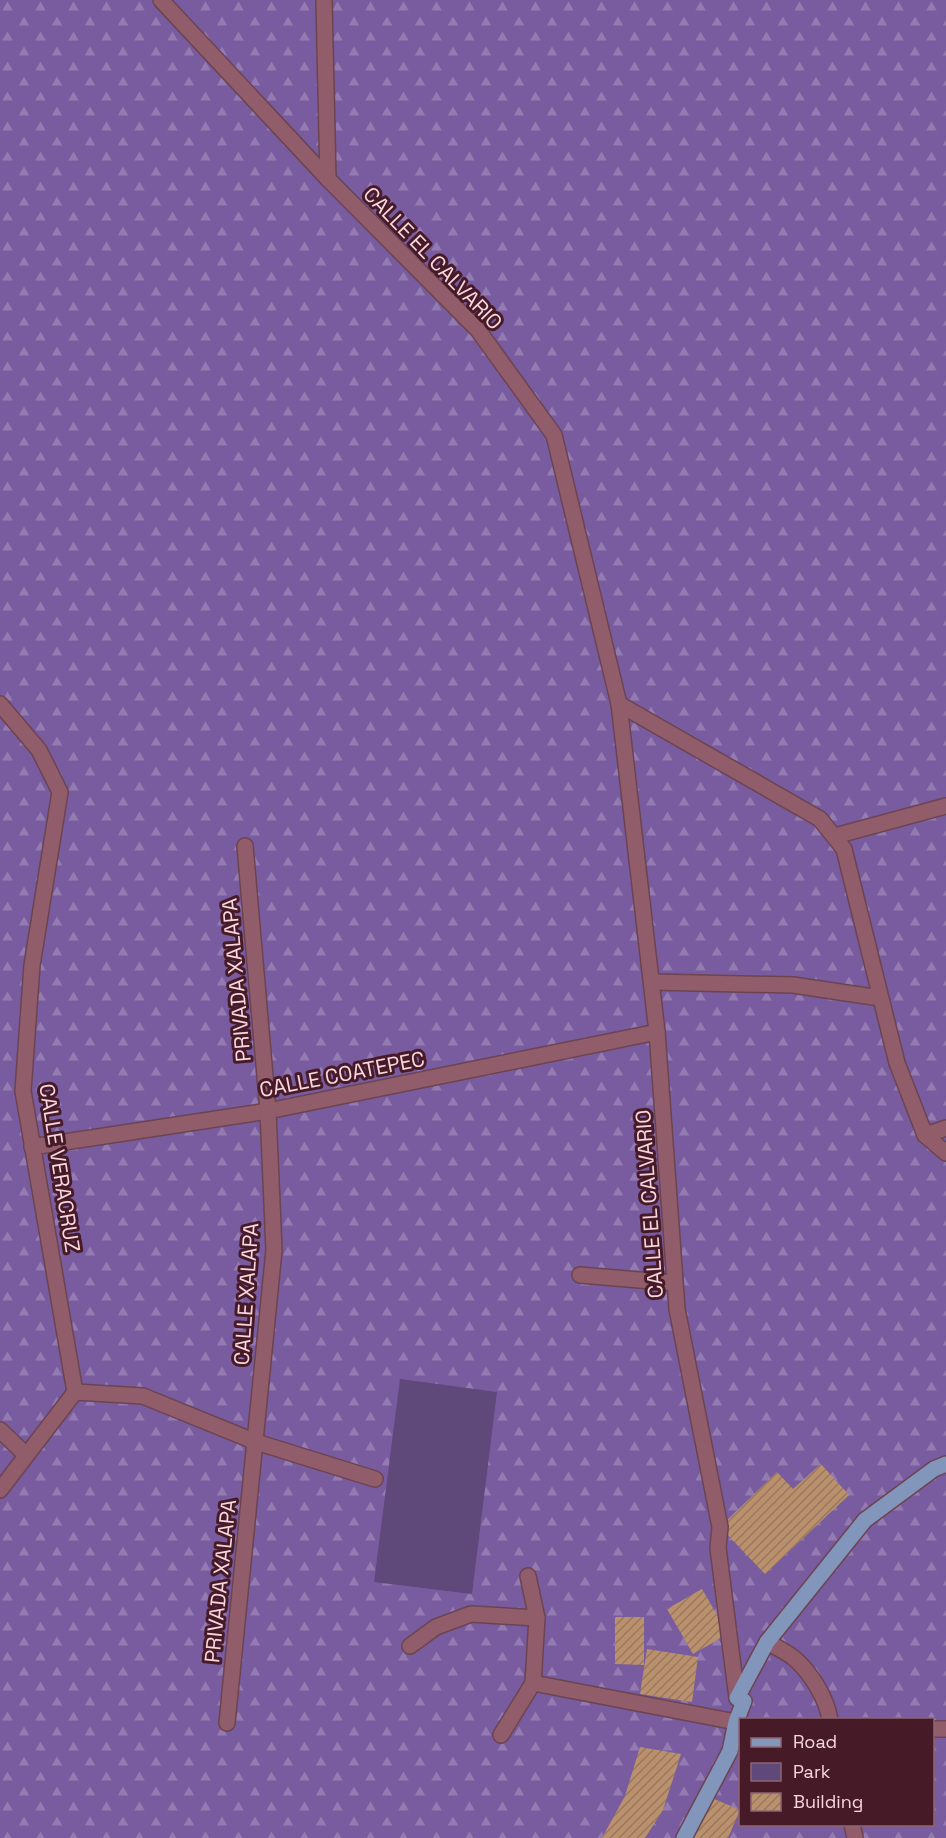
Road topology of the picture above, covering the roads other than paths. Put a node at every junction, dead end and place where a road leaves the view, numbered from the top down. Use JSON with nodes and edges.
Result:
{"nodes":[{"id":1,"x":161,"y":0,"type":"edge"},
{"id":2,"x":324,"y":0,"type":"edge"},
{"id":3,"x":328,"y":179,"type":"junction"},
{"id":4,"x":0,"y":704,"type":"edge"},
{"id":5,"x":620,"y":704,"type":"junction"},
{"id":6,"x":946,"y":806,"type":"edge"},
{"id":7,"x":835,"y":836,"type":"junction"},
{"id":8,"x":245,"y":846,"type":"dead end"},
{"id":9,"x":652,"y":982,"type":"junction"},
{"id":10,"x":880,"y":998,"type":"junction"},
{"id":11,"x":657,"y":1032,"type":"junction"},
{"id":12,"x":268,"y":1111,"type":"junction"},
{"id":13,"x":946,"y":1128,"type":"edge"},
{"id":14,"x":925,"y":1135,"type":"junction"},
{"id":15,"x":32,"y":1147,"type":"junction"},
{"id":16,"x":946,"y":1153,"type":"edge"},
{"id":17,"x":580,"y":1275,"type":"dead end"},
{"id":18,"x":675,"y":1283,"type":"junction"},
{"id":19,"x":75,"y":1392,"type":"junction"},
{"id":20,"x":0,"y":1430,"type":"edge"},
{"id":21,"x":256,"y":1442,"type":"junction"},
{"id":22,"x":26,"y":1455,"type":"junction"},
{"id":23,"x":946,"y":1464,"type":"edge"},
{"id":24,"x":375,"y":1479,"type":"dead end"},
{"id":25,"x":0,"y":1490,"type":"edge"},
{"id":26,"x":528,"y":1576,"type":"dead end"},
{"id":27,"x":537,"y":1618,"type":"junction"},
{"id":28,"x":767,"y":1642,"type":"junction"},
{"id":29,"x":410,"y":1646,"type":"dead end"},
{"id":30,"x":533,"y":1683,"type":"junction"},
{"id":31,"x":737,"y":1698,"type":"junction"},
{"id":32,"x":830,"y":1718,"type":"edge"},
{"id":33,"x":736,"y":1722,"type":"junction"},
{"id":34,"x":227,"y":1723,"type":"dead end"},
{"id":35,"x":501,"y":1735,"type":"dead end"},
{"id":36,"x":684,"y":1838,"type":"edge"}],
"edges":[{"from":1,"to":3,"type":"street","name":"CALLE EL CALVARIO"},
{"from":2,"to":3,"type":"street"},
{"from":3,"to":5,"type":"street","name":"CALLE EL CALVARIO"},
{"from":4,"to":15,"type":"street","name":"CALLE VERACRUZ"},
{"from":5,"to":7,"type":"street"},
{"from":5,"to":9,"type":"street","name":"CALLE EL CALVARIO"},
{"from":6,"to":7,"type":"street"},
{"from":7,"to":10,"type":"street"},
{"from":8,"to":12,"type":"street","name":"PRIVADA XALAPA"},
{"from":9,"to":10,"type":"street"},
{"from":9,"to":11,"type":"street","name":"CALLE EL CALVARIO"},
{"from":10,"to":14,"type":"street"},
{"from":11,"to":12,"type":"street","name":"CALLE COATEPEC"},
{"from":11,"to":18,"type":"street","name":"CALLE EL CALVARIO"},
{"from":12,"to":15,"type":"street","name":"CALLE COATEPEC"},
{"from":12,"to":21,"type":"street","name":"CALLE XALAPA"},
{"from":13,"to":14,"type":"street"},
{"from":14,"to":16,"type":"street"},
{"from":15,"to":19,"type":"street","name":"CALLE VERACRUZ"},
{"from":17,"to":18,"type":"street"},
{"from":18,"to":31,"type":"street","name":"CALLE EL CALVARIO"},
{"from":19,"to":21,"type":"street"},
{"from":19,"to":22,"type":"street"},
{"from":20,"to":22,"type":"street"},
{"from":21,"to":24,"type":"street"},
{"from":21,"to":34,"type":"street","name":"PRIVADA XALAPA"},
{"from":22,"to":25,"type":"street"},
{"from":23,"to":28,"type":"main road"},
{"from":26,"to":27,"type":"street"},
{"from":27,"to":29,"type":"street"},
{"from":27,"to":30,"type":"street"},
{"from":28,"to":31,"type":"main road"},
{"from":28,"to":32,"type":"street"},
{"from":30,"to":33,"type":"street"},
{"from":30,"to":35,"type":"street"},
{"from":31,"to":33,"type":"main road"},
{"from":33,"to":36,"type":"main road"}]}
